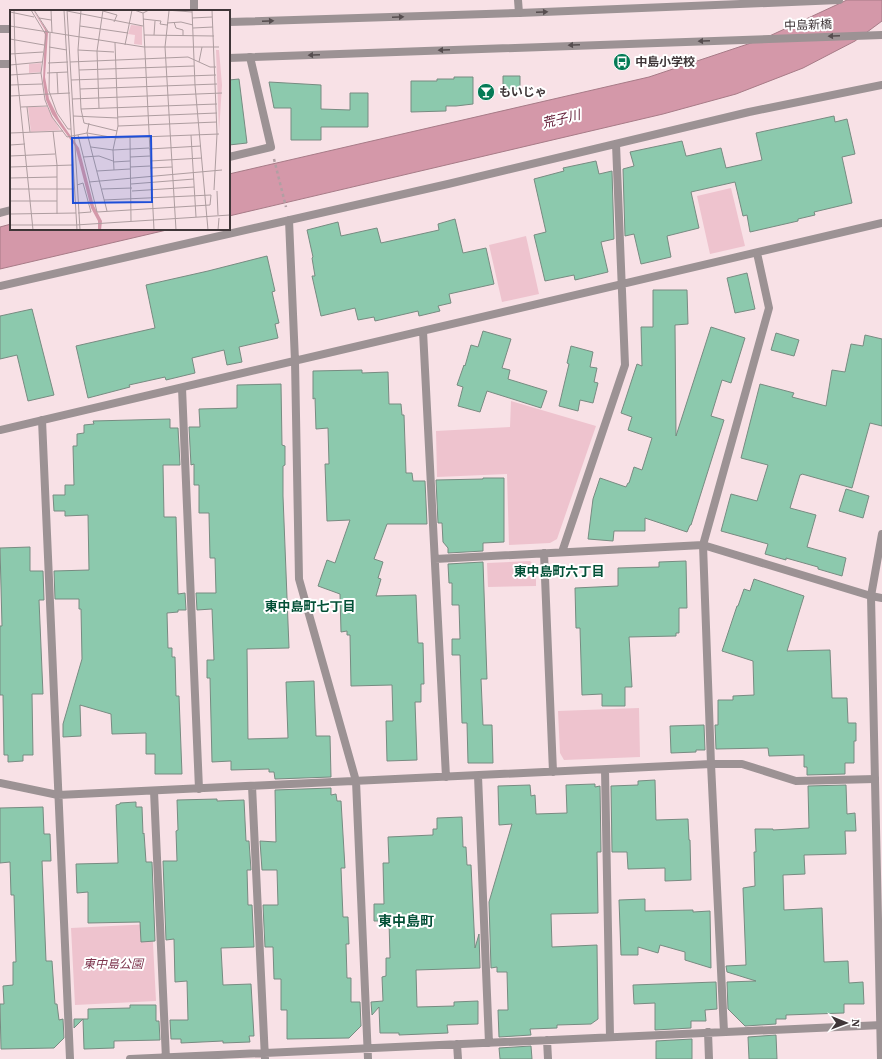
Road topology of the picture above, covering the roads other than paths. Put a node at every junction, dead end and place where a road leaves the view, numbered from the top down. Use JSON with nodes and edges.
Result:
{"nodes":[{"id":1,"x":518,"y":0,"type":"edge"},
{"id":2,"x":827,"y":0,"type":"edge"},
{"id":3,"x":839,"y":0,"type":"edge"},
{"id":4,"x":519,"y":13,"type":"junction"},
{"id":5,"x":230,"y":22,"type":"edge"},
{"id":6,"x":882,"y":35,"type":"edge"},
{"id":7,"x":250,"y":57,"type":"junction"},
{"id":8,"x":230,"y":58,"type":"edge"},
{"id":9,"x":882,"y":86,"type":"edge"},
{"id":10,"x":616,"y":144,"type":"junction"},
{"id":11,"x":230,"y":157,"type":"edge"},
{"id":12,"x":10,"y":210,"type":"edge"},
{"id":13,"x":0,"y":213,"type":"edge"},
{"id":14,"x":289,"y":220,"type":"junction"},
{"id":15,"x":882,"y":223,"type":"edge"},
{"id":16,"x":757,"y":252,"type":"junction"},
{"id":17,"x":621,"y":284,"type":"junction"},
{"id":18,"x":0,"y":286,"type":"edge"},
{"id":19,"x":423,"y":331,"type":"junction"},
{"id":20,"x":295,"y":361,"type":"junction"},
{"id":21,"x":182,"y":388,"type":"junction"},
{"id":22,"x":42,"y":420,"type":"junction"},
{"id":23,"x":0,"y":430,"type":"edge"},
{"id":24,"x":882,"y":534,"type":"edge"},
{"id":25,"x":703,"y":545,"type":"junction"},
{"id":26,"x":562,"y":552,"type":"junction"},
{"id":27,"x":544,"y":553,"type":"junction"},
{"id":28,"x":435,"y":559,"type":"junction"},
{"id":29,"x":871,"y":596,"type":"junction"},
{"id":30,"x":882,"y":598,"type":"edge"},
{"id":31,"x":711,"y":764,"type":"junction"},
{"id":32,"x":605,"y":770,"type":"junction"},
{"id":33,"x":553,"y":772,"type":"junction"},
{"id":34,"x":478,"y":776,"type":"junction"},
{"id":35,"x":446,"y":777,"type":"junction"},
{"id":36,"x":875,"y":779,"type":"junction"},
{"id":37,"x":356,"y":781,"type":"junction"},
{"id":38,"x":0,"y":783,"type":"edge"},
{"id":39,"x":252,"y":786,"type":"junction"},
{"id":40,"x":199,"y":789,"type":"junction"},
{"id":41,"x":154,"y":791,"type":"junction"},
{"id":42,"x":58,"y":796,"type":"junction"},
{"id":43,"x":881,"y":1025,"type":"edge"},
{"id":44,"x":708,"y":1032,"type":"junction"},
{"id":45,"x":724,"y":1032,"type":"junction"},
{"id":46,"x":610,"y":1037,"type":"junction"},
{"id":47,"x":547,"y":1040,"type":"junction"},
{"id":48,"x":489,"y":1043,"type":"junction"},
{"id":49,"x":457,"y":1044,"type":"junction"},
{"id":50,"x":367,"y":1048,"type":"junction"},
{"id":51,"x":265,"y":1056,"type":"edge"},
{"id":52,"x":166,"y":1058,"type":"edge"},
{"id":53,"x":70,"y":1059,"type":"edge"},
{"id":54,"x":130,"y":1059,"type":"edge"},
{"id":55,"x":368,"y":1059,"type":"edge"},
{"id":56,"x":458,"y":1059,"type":"edge"},
{"id":57,"x":548,"y":1059,"type":"edge"},
{"id":58,"x":709,"y":1059,"type":"edge"},
{"id":59,"x":881,"y":1059,"type":"edge"}],
"edges":[{"from":1,"to":4,"type":"street"},
{"from":2,"to":3,"type":"street","name":"中島新橋"},
{"from":4,"to":2,"type":"street","name":"中島新橋","one_way":true},
{"from":5,"to":4,"type":"street","name":"中島新橋","one_way":true},
{"from":6,"to":7,"type":"street","name":"中島新橋","one_way":true},
{"from":7,"to":8,"type":"street","name":"中島新橋"},
{"from":7,"to":11,"type":"street"},
{"from":9,"to":10,"type":"street"},
{"from":10,"to":14,"type":"street"},
{"from":10,"to":17,"type":"street"},
{"from":12,"to":13,"type":"street"},
{"from":14,"to":18,"type":"street"},
{"from":14,"to":20,"type":"street"},
{"from":15,"to":16,"type":"street"},
{"from":16,"to":17,"type":"street"},
{"from":16,"to":25,"type":"street"},
{"from":17,"to":19,"type":"street"},
{"from":17,"to":26,"type":"street"},
{"from":19,"to":20,"type":"street"},
{"from":19,"to":28,"type":"street"},
{"from":20,"to":21,"type":"street"},
{"from":20,"to":37,"type":"street"},
{"from":21,"to":22,"type":"street"},
{"from":21,"to":40,"type":"street"},
{"from":22,"to":23,"type":"street"},
{"from":22,"to":42,"type":"street"},
{"from":24,"to":29,"type":"street"},
{"from":25,"to":26,"type":"street"},
{"from":25,"to":29,"type":"street"},
{"from":25,"to":31,"type":"street"},
{"from":26,"to":27,"type":"street"},
{"from":27,"to":28,"type":"street"},
{"from":27,"to":33,"type":"street"},
{"from":28,"to":35,"type":"street"},
{"from":29,"to":30,"type":"street"},
{"from":29,"to":36,"type":"street"},
{"from":31,"to":32,"type":"street"},
{"from":31,"to":36,"type":"street"},
{"from":31,"to":45,"type":"street"},
{"from":32,"to":33,"type":"street"},
{"from":32,"to":46,"type":"street"},
{"from":33,"to":34,"type":"street"},
{"from":34,"to":35,"type":"street"},
{"from":34,"to":48,"type":"street"},
{"from":35,"to":37,"type":"street"},
{"from":36,"to":43,"type":"street"},
{"from":37,"to":39,"type":"street"},
{"from":37,"to":50,"type":"street"},
{"from":38,"to":42,"type":"street"},
{"from":39,"to":40,"type":"street"},
{"from":39,"to":51,"type":"street"},
{"from":40,"to":41,"type":"street"},
{"from":41,"to":42,"type":"street"},
{"from":41,"to":52,"type":"street"},
{"from":42,"to":53,"type":"street"},
{"from":43,"to":45,"type":"street"},
{"from":43,"to":59,"type":"street"},
{"from":44,"to":45,"type":"street"},
{"from":44,"to":46,"type":"street"},
{"from":44,"to":58,"type":"street"},
{"from":46,"to":47,"type":"street"},
{"from":47,"to":48,"type":"street"},
{"from":47,"to":57,"type":"street"},
{"from":48,"to":49,"type":"street"},
{"from":49,"to":50,"type":"street"},
{"from":49,"to":56,"type":"street"},
{"from":50,"to":51,"type":"street"},
{"from":50,"to":55,"type":"street"},
{"from":51,"to":52,"type":"street"},
{"from":52,"to":54,"type":"street"}]}
